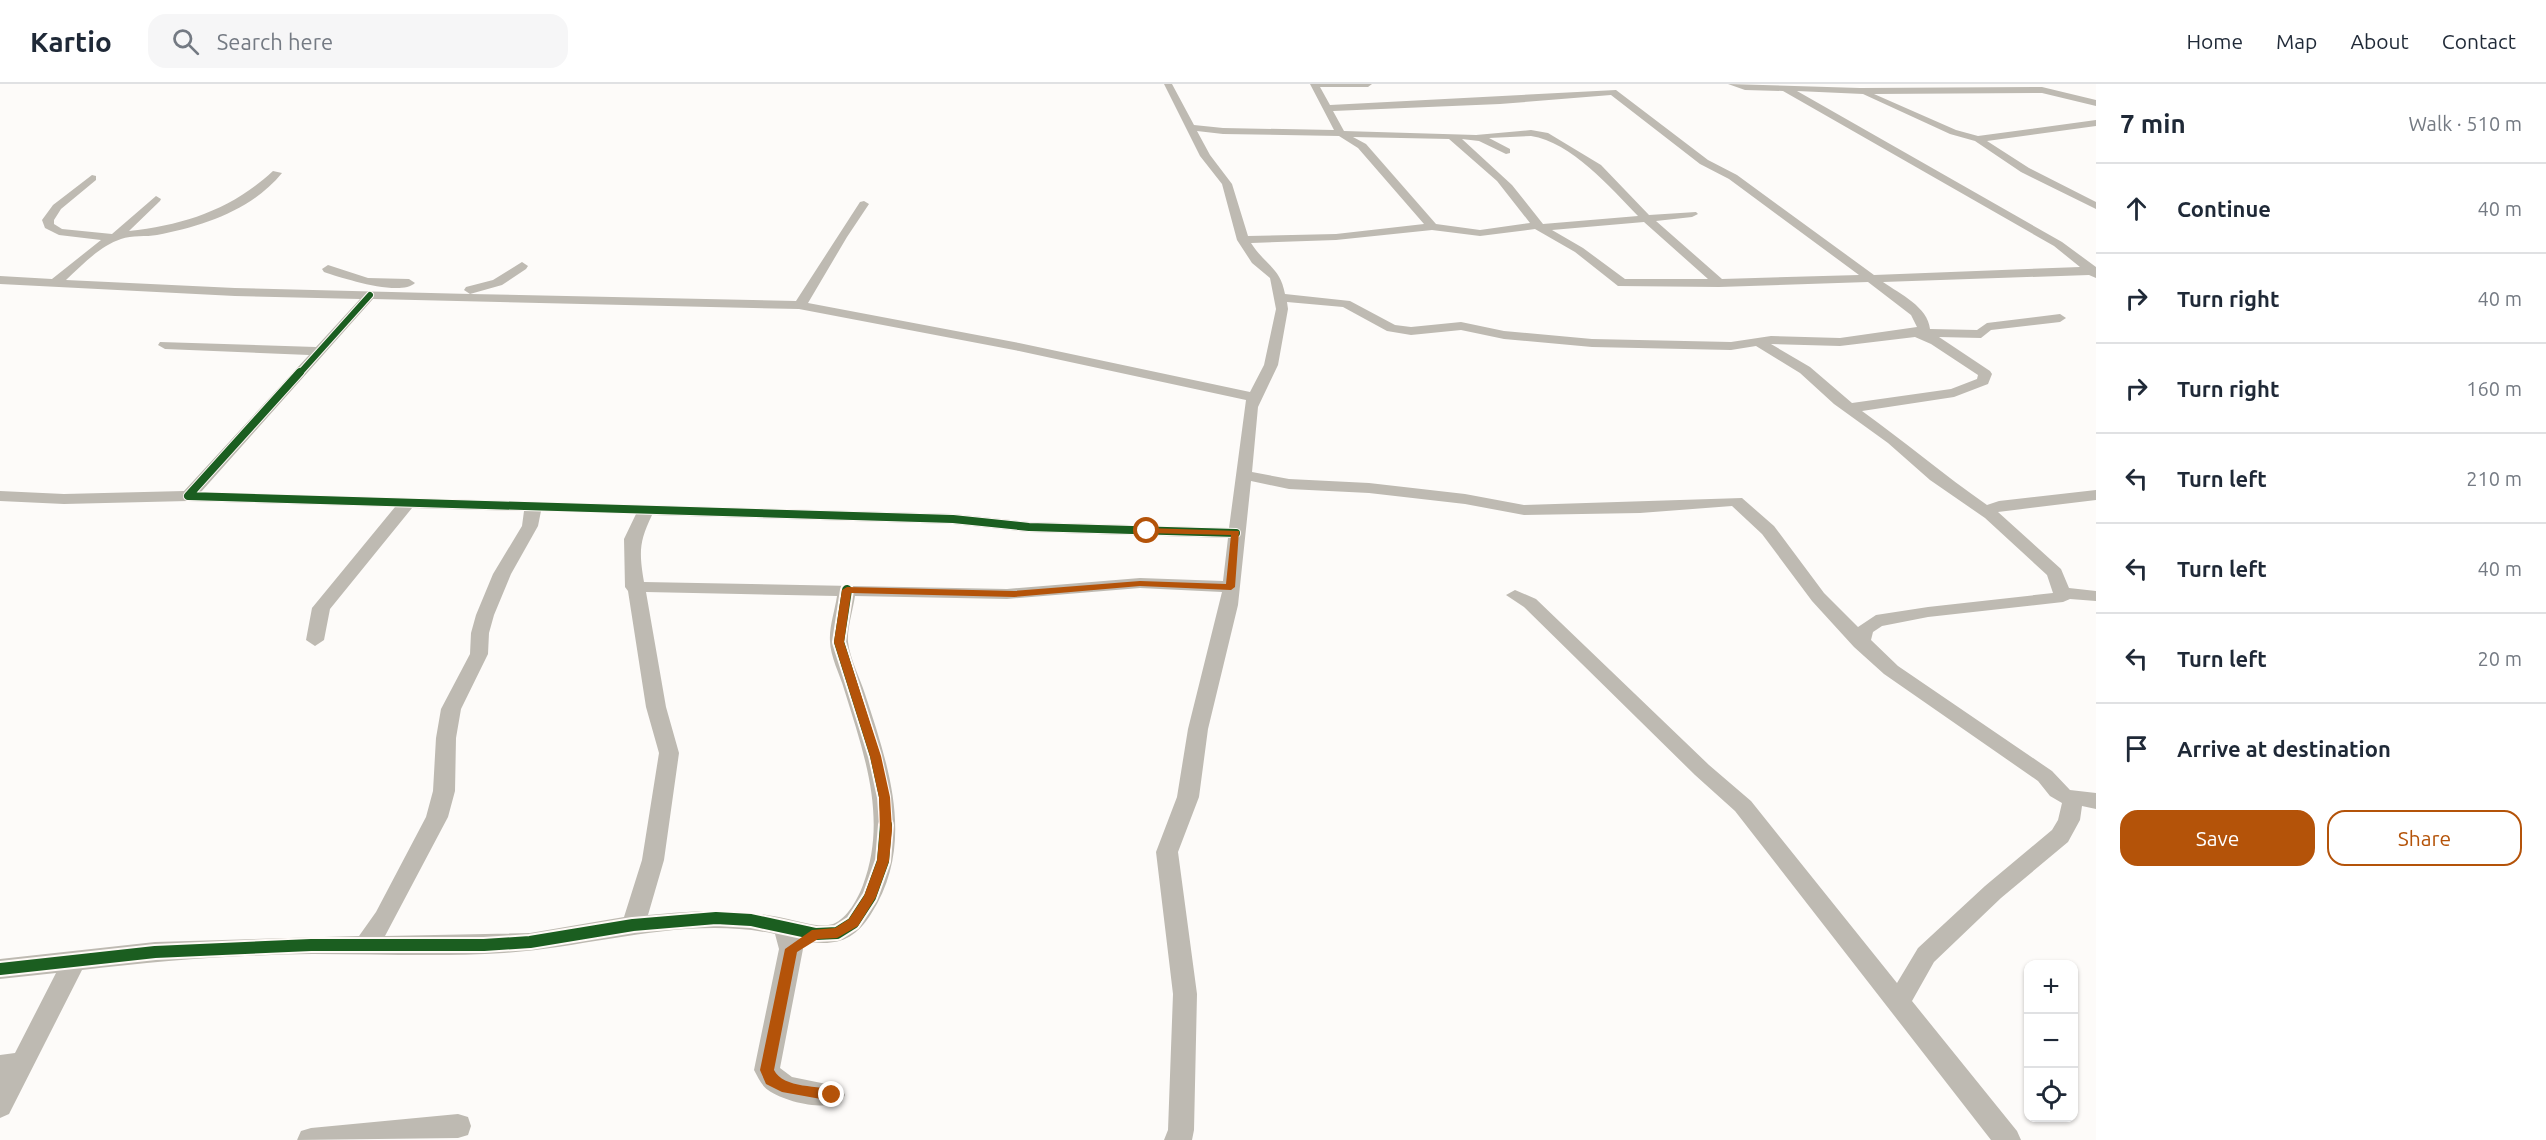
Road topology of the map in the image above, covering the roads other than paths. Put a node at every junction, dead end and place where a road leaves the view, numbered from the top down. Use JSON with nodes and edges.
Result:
{"nodes":[{"id":1,"x":1168,"y":84,"type":"edge"},
{"id":2,"x":1314,"y":84,"type":"edge"},
{"id":3,"x":1320,"y":84,"type":"edge"},
{"id":4,"x":1368,"y":84,"type":"edge"},
{"id":5,"x":1732,"y":84,"type":"edge"},
{"id":6,"x":1945,"y":84,"type":"edge"},
{"id":7,"x":1784,"y":88,"type":"junction"},
{"id":8,"x":1860,"y":91,"type":"junction"},
{"id":9,"x":1959,"y":91,"type":"junction"},
{"id":10,"x":2096,"y":103,"type":"edge"},
{"id":11,"x":1326,"y":108,"type":"junction"},
{"id":12,"x":2096,"y":123,"type":"edge"},
{"id":13,"x":1196,"y":130,"type":"junction"},
{"id":14,"x":1340,"y":133,"type":"junction"},
{"id":15,"x":1456,"y":136,"type":"junction"},
{"id":16,"x":1978,"y":139,"type":"junction"},
{"id":17,"x":1506,"y":151,"type":"dead end"},
{"id":18,"x":277,"y":173,"type":"dead end"},
{"id":19,"x":92,"y":178,"type":"dead end"},
{"id":20,"x":156,"y":199,"type":"dead end"},
{"id":21,"x":864,"y":204,"type":"dead end"},
{"id":22,"x":2096,"y":206,"type":"edge"},
{"id":23,"x":1692,"y":214,"type":"dead end"},
{"id":24,"x":1646,"y":217,"type":"junction"},
{"id":25,"x":1432,"y":227,"type":"junction"},
{"id":26,"x":1539,"y":227,"type":"junction"},
{"id":27,"x":115,"y":238,"type":"junction"},
{"id":28,"x":1243,"y":240,"type":"junction"},
{"id":29,"x":522,"y":266,"type":"dead end"},
{"id":30,"x":328,"y":269,"type":"dead end"},
{"id":31,"x":2094,"y":272,"type":"edge"},
{"id":32,"x":1869,"y":279,"type":"junction"},
{"id":33,"x":0,"y":280,"type":"edge"},
{"id":34,"x":55,"y":283,"type":"junction"},
{"id":35,"x":1719,"y":283,"type":"junction"},
{"id":36,"x":488,"y":287,"type":"junction"},
{"id":37,"x":370,"y":295,"type":"junction"},
{"id":38,"x":439,"y":296,"type":"junction"},
{"id":39,"x":1279,"y":297,"type":"junction"},
{"id":40,"x":800,"y":305,"type":"junction"},
{"id":41,"x":2060,"y":318,"type":"dead end"},
{"id":42,"x":1917,"y":333,"type":"junction"},
{"id":43,"x":1758,"y":342,"type":"junction"},
{"id":44,"x":165,"y":345,"type":"dead end"},
{"id":45,"x":320,"y":351,"type":"junction"},
{"id":46,"x":1254,"y":396,"type":"junction"},
{"id":47,"x":1849,"y":408,"type":"junction"},
{"id":48,"x":1243,"y":475,"type":"junction"},
{"id":49,"x":2096,"y":495,"type":"edge"},
{"id":50,"x":0,"y":496,"type":"edge"},
{"id":51,"x":188,"y":496,"type":"junction"},
{"id":52,"x":407,"y":502,"type":"junction"},
{"id":53,"x":533,"y":508,"type":"junction"},
{"id":54,"x":645,"y":512,"type":"junction"},
{"id":55,"x":1986,"y":512,"type":"junction"},
{"id":56,"x":1236,"y":533,"type":"junction"},
{"id":57,"x":634,"y":587,"type":"junction"},
{"id":58,"x":1231,"y":587,"type":"junction"},
{"id":59,"x":847,"y":590,"type":"junction"},
{"id":60,"x":2062,"y":593,"type":"junction"},
{"id":61,"x":1515,"y":595,"type":"dead end"},
{"id":62,"x":2096,"y":596,"type":"edge"},
{"id":63,"x":315,"y":640,"type":"dead end"},
{"id":64,"x":1861,"y":643,"type":"junction"},
{"id":65,"x":2073,"y":800,"type":"junction"},
{"id":66,"x":2096,"y":801,"type":"edge"},
{"id":67,"x":633,"y":925,"type":"junction"},
{"id":68,"x":788,"y":938,"type":"junction"},
{"id":69,"x":365,"y":945,"type":"junction"},
{"id":70,"x":75,"y":959,"type":"junction"},
{"id":71,"x":0,"y":969,"type":"edge"},
{"id":72,"x":1899,"y":1001,"type":"junction"},
{"id":73,"x":11,"y":1064,"type":"edge"},
{"id":74,"x":832,"y":1095,"type":"dead end"},
{"id":75,"x":0,"y":1106,"type":"edge"},
{"id":76,"x":458,"y":1126,"type":"dead end"},
{"id":77,"x":311,"y":1140,"type":"edge"},
{"id":78,"x":1178,"y":1140,"type":"edge"},
{"id":79,"x":2007,"y":1140,"type":"edge"}],
"edges":[{"from":1,"to":13,"type":"street"},
{"from":2,"to":11,"type":"street"},
{"from":3,"to":4,"type":"street"},
{"from":5,"to":7,"type":"street"},
{"from":6,"to":9,"type":"street"},
{"from":7,"to":8,"type":"street"},
{"from":7,"to":31,"type":"street"},
{"from":8,"to":9,"type":"street"},
{"from":8,"to":16,"type":"street"},
{"from":9,"to":10,"type":"street"},
{"from":11,"to":14,"type":"street"},
{"from":11,"to":32,"type":"street"},
{"from":12,"to":16,"type":"street"},
{"from":13,"to":14,"type":"street"},
{"from":13,"to":28,"type":"street"},
{"from":14,"to":15,"type":"street"},
{"from":14,"to":25,"type":"street"},
{"from":15,"to":17,"type":"street"},
{"from":15,"to":24,"type":"street"},
{"from":15,"to":26,"type":"street"},
{"from":16,"to":22,"type":"street"},
{"from":18,"to":27,"type":"street"},
{"from":19,"to":27,"type":"street"},
{"from":20,"to":27,"type":"street"},
{"from":21,"to":40,"type":"street"},
{"from":23,"to":24,"type":"street"},
{"from":24,"to":26,"type":"street"},
{"from":24,"to":35,"type":"street"},
{"from":25,"to":26,"type":"street"},
{"from":25,"to":28,"type":"street"},
{"from":26,"to":35,"type":"street"},
{"from":27,"to":34,"type":"street"},
{"from":28,"to":39,"type":"street"},
{"from":29,"to":36,"type":"street"},
{"from":30,"to":36,"type":"street"},
{"from":31,"to":32,"type":"street"},
{"from":32,"to":35,"type":"street"},
{"from":32,"to":42,"type":"street"},
{"from":33,"to":34,"type":"street"},
{"from":34,"to":37,"type":"street"},
{"from":36,"to":38,"type":"street"},
{"from":37,"to":38,"type":"street"},
{"from":37,"to":45,"type":"street"},
{"from":38,"to":40,"type":"street"},
{"from":39,"to":43,"type":"street"},
{"from":39,"to":46,"type":"street"},
{"from":40,"to":46,"type":"street"},
{"from":41,"to":42,"type":"street"},
{"from":42,"to":43,"type":"street"},
{"from":42,"to":47,"type":"street"},
{"from":43,"to":47,"type":"street"},
{"from":44,"to":45,"type":"street"},
{"from":45,"to":51,"type":"street"},
{"from":46,"to":48,"type":"street"},
{"from":47,"to":55,"type":"street"},
{"from":48,"to":56,"type":"street"},
{"from":48,"to":64,"type":"street"},
{"from":49,"to":55,"type":"street"},
{"from":50,"to":51,"type":"street"},
{"from":51,"to":52,"type":"street"},
{"from":52,"to":53,"type":"street"},
{"from":52,"to":63,"type":"street"},
{"from":53,"to":54,"type":"street"},
{"from":53,"to":69,"type":"street"},
{"from":54,"to":56,"type":"street"},
{"from":54,"to":57,"type":"street"},
{"from":55,"to":60,"type":"street"},
{"from":56,"to":58,"type":"street"},
{"from":57,"to":59,"type":"street"},
{"from":57,"to":67,"type":"street"},
{"from":58,"to":59,"type":"street"},
{"from":58,"to":78,"type":"street"},
{"from":59,"to":68,"type":"street"},
{"from":60,"to":62,"type":"street"},
{"from":60,"to":64,"type":"street"},
{"from":61,"to":72,"type":"street"},
{"from":64,"to":65,"type":"street"},
{"from":65,"to":66,"type":"street"},
{"from":65,"to":72,"type":"street"},
{"from":67,"to":68,"type":"street"},
{"from":67,"to":69,"type":"street"},
{"from":68,"to":74,"type":"street"},
{"from":69,"to":70,"type":"street"},
{"from":70,"to":71,"type":"street"},
{"from":70,"to":73,"type":"street"},
{"from":72,"to":79,"type":"street"},
{"from":73,"to":75,"type":"street"},
{"from":76,"to":77,"type":"street"}]}
